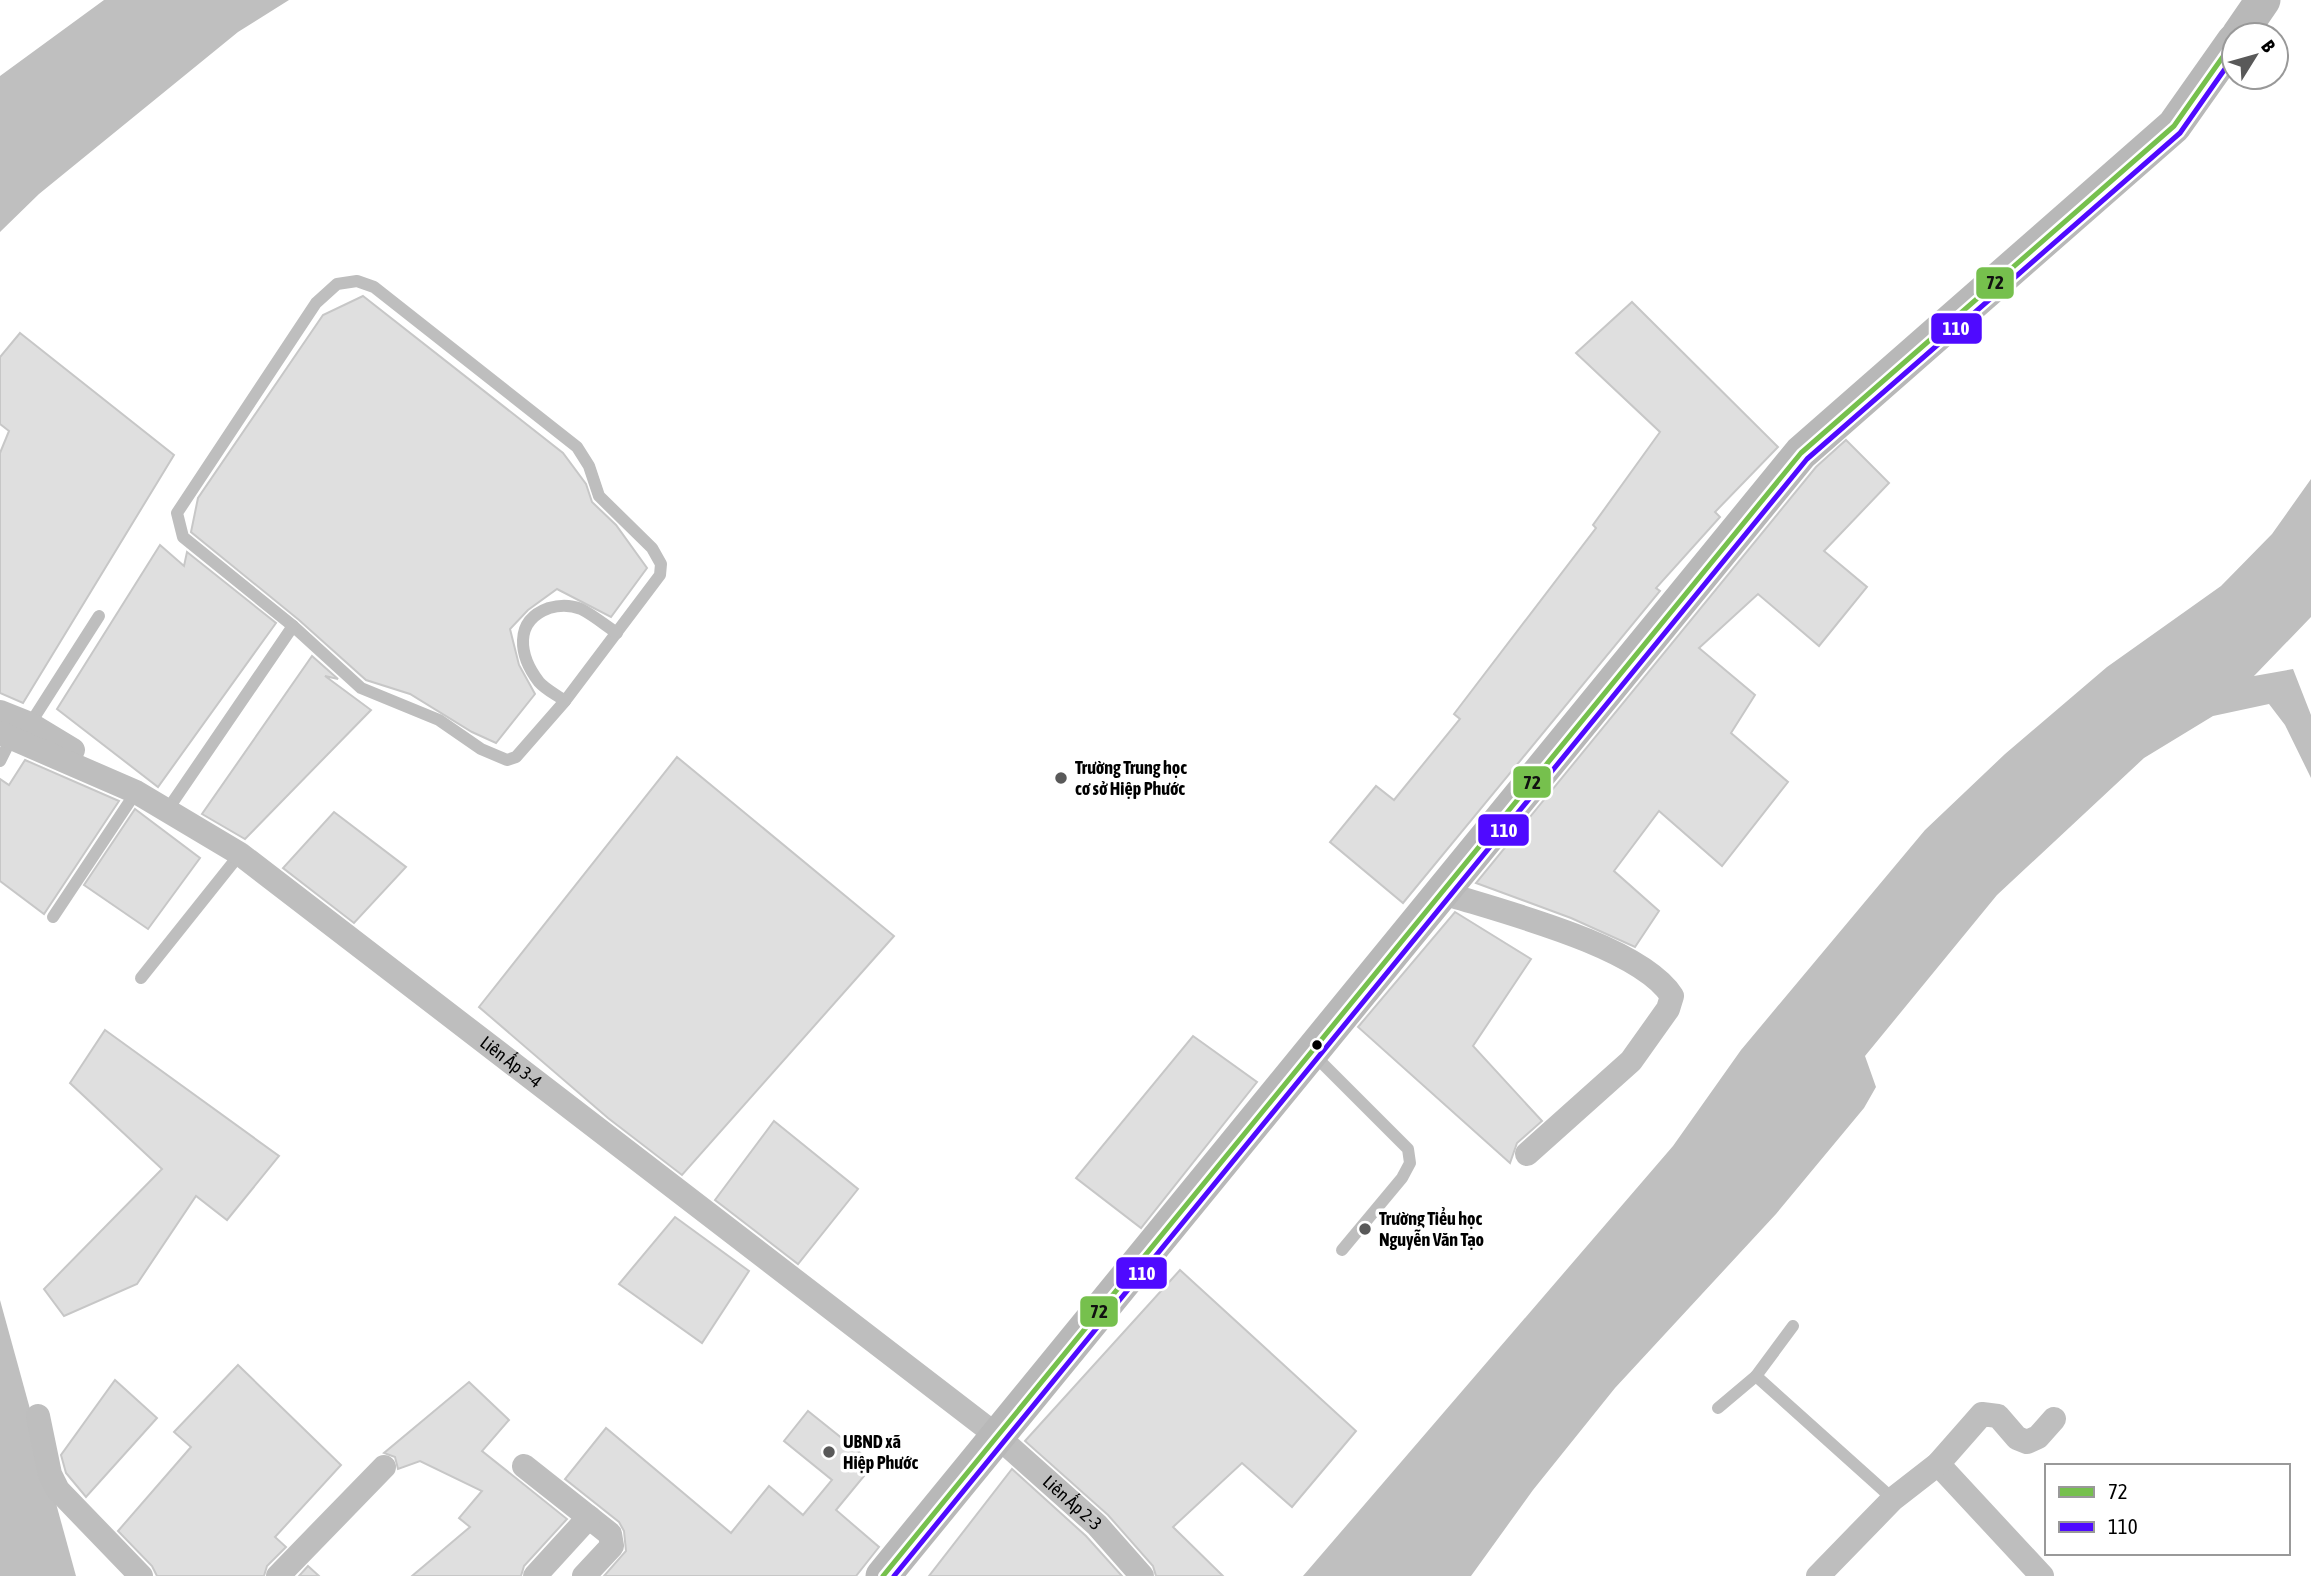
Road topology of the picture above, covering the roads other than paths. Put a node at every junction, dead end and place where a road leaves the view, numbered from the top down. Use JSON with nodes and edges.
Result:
{"nodes":[{"id":1,"x":2263,"y":0,"type":"edge"},
{"id":2,"x":2249,"y":21,"type":"edge"},
{"id":3,"x":2220,"y":61,"type":"edge"},
{"id":4,"x":99,"y":616,"type":"dead end"},
{"id":5,"x":293,"y":626,"type":"junction"},
{"id":6,"x":617,"y":633,"type":"junction"},
{"id":7,"x":565,"y":701,"type":"junction"},
{"id":8,"x":0,"y":712,"type":"edge"},
{"id":9,"x":14,"y":732,"type":"edge"},
{"id":10,"x":0,"y":761,"type":"edge"},
{"id":11,"x":136,"y":792,"type":"junction"},
{"id":12,"x":169,"y":809,"type":"junction"},
{"id":13,"x":240,"y":854,"type":"junction"},
{"id":14,"x":1440,"y":892,"type":"junction"},
{"id":15,"x":53,"y":917,"type":"dead end"},
{"id":16,"x":141,"y":978,"type":"dead end"},
{"id":17,"x":1310,"y":1051,"type":"junction"},
{"id":18,"x":1527,"y":1154,"type":"dead end"},
{"id":19,"x":1342,"y":1250,"type":"dead end"},
{"id":20,"x":1793,"y":1326,"type":"dead end"},
{"id":21,"x":1756,"y":1376,"type":"junction"},
{"id":22,"x":1718,"y":1408,"type":"dead end"},
{"id":23,"x":37,"y":1416,"type":"dead end"},
{"id":24,"x":2054,"y":1419,"type":"dead end"},
{"id":25,"x":996,"y":1435,"type":"junction"},
{"id":26,"x":1938,"y":1464,"type":"junction"},
{"id":27,"x":524,"y":1466,"type":"dead end"},
{"id":28,"x":384,"y":1467,"type":"dead end"},
{"id":29,"x":1893,"y":1499,"type":"junction"},
{"id":30,"x":589,"y":1517,"type":"junction"},
{"id":31,"x":543,"y":1568,"type":"edge"},
{"id":32,"x":142,"y":1576,"type":"edge"},
{"id":33,"x":278,"y":1576,"type":"edge"},
{"id":34,"x":572,"y":1576,"type":"edge"},
{"id":35,"x":584,"y":1576,"type":"edge"},
{"id":36,"x":883,"y":1576,"type":"edge"},
{"id":37,"x":1142,"y":1576,"type":"edge"},
{"id":38,"x":1818,"y":1576,"type":"edge"},
{"id":39,"x":2042,"y":1576,"type":"edge"}],
"edges":[{"from":1,"to":2,"type":"main road"},
{"from":3,"to":14,"type":"main road"},
{"from":4,"to":9,"type":"lane"},
{"from":5,"to":6,"type":"lane"},
{"from":5,"to":7,"type":"lane"},
{"from":5,"to":12,"type":"lane"},
{"from":6,"to":7,"type":"lane"},
{"from":6,"to":7,"type":"lane"},
{"from":8,"to":9,"type":"street","name":"Liên Ấp 3-4"},
{"from":9,"to":10,"type":"lane"},
{"from":9,"to":11,"type":"street","name":"Liên Ấp 3-4"},
{"from":11,"to":12,"type":"street","name":"Liên Ấp 3-4"},
{"from":11,"to":15,"type":"lane"},
{"from":12,"to":13,"type":"street","name":"Liên Ấp 3-4"},
{"from":13,"to":16,"type":"lane"},
{"from":13,"to":25,"type":"street","name":"Liên Ấp 3-4"},
{"from":14,"to":17,"type":"main road"},
{"from":14,"to":18,"type":"street"},
{"from":17,"to":19,"type":"lane"},
{"from":17,"to":25,"type":"main road"},
{"from":20,"to":21,"type":"lane"},
{"from":21,"to":22,"type":"lane"},
{"from":21,"to":29,"type":"lane"},
{"from":23,"to":32,"type":"street"},
{"from":24,"to":26,"type":"street"},
{"from":25,"to":36,"type":"main road"},
{"from":25,"to":37,"type":"street","name":"Liên Ấp 2-3"},
{"from":26,"to":29,"type":"street"},
{"from":26,"to":39,"type":"street"},
{"from":27,"to":30,"type":"street"},
{"from":28,"to":33,"type":"street"},
{"from":29,"to":38,"type":"street"},
{"from":30,"to":31,"type":"street"},
{"from":30,"to":35,"type":"street"},
{"from":31,"to":34,"type":"street"}]}
